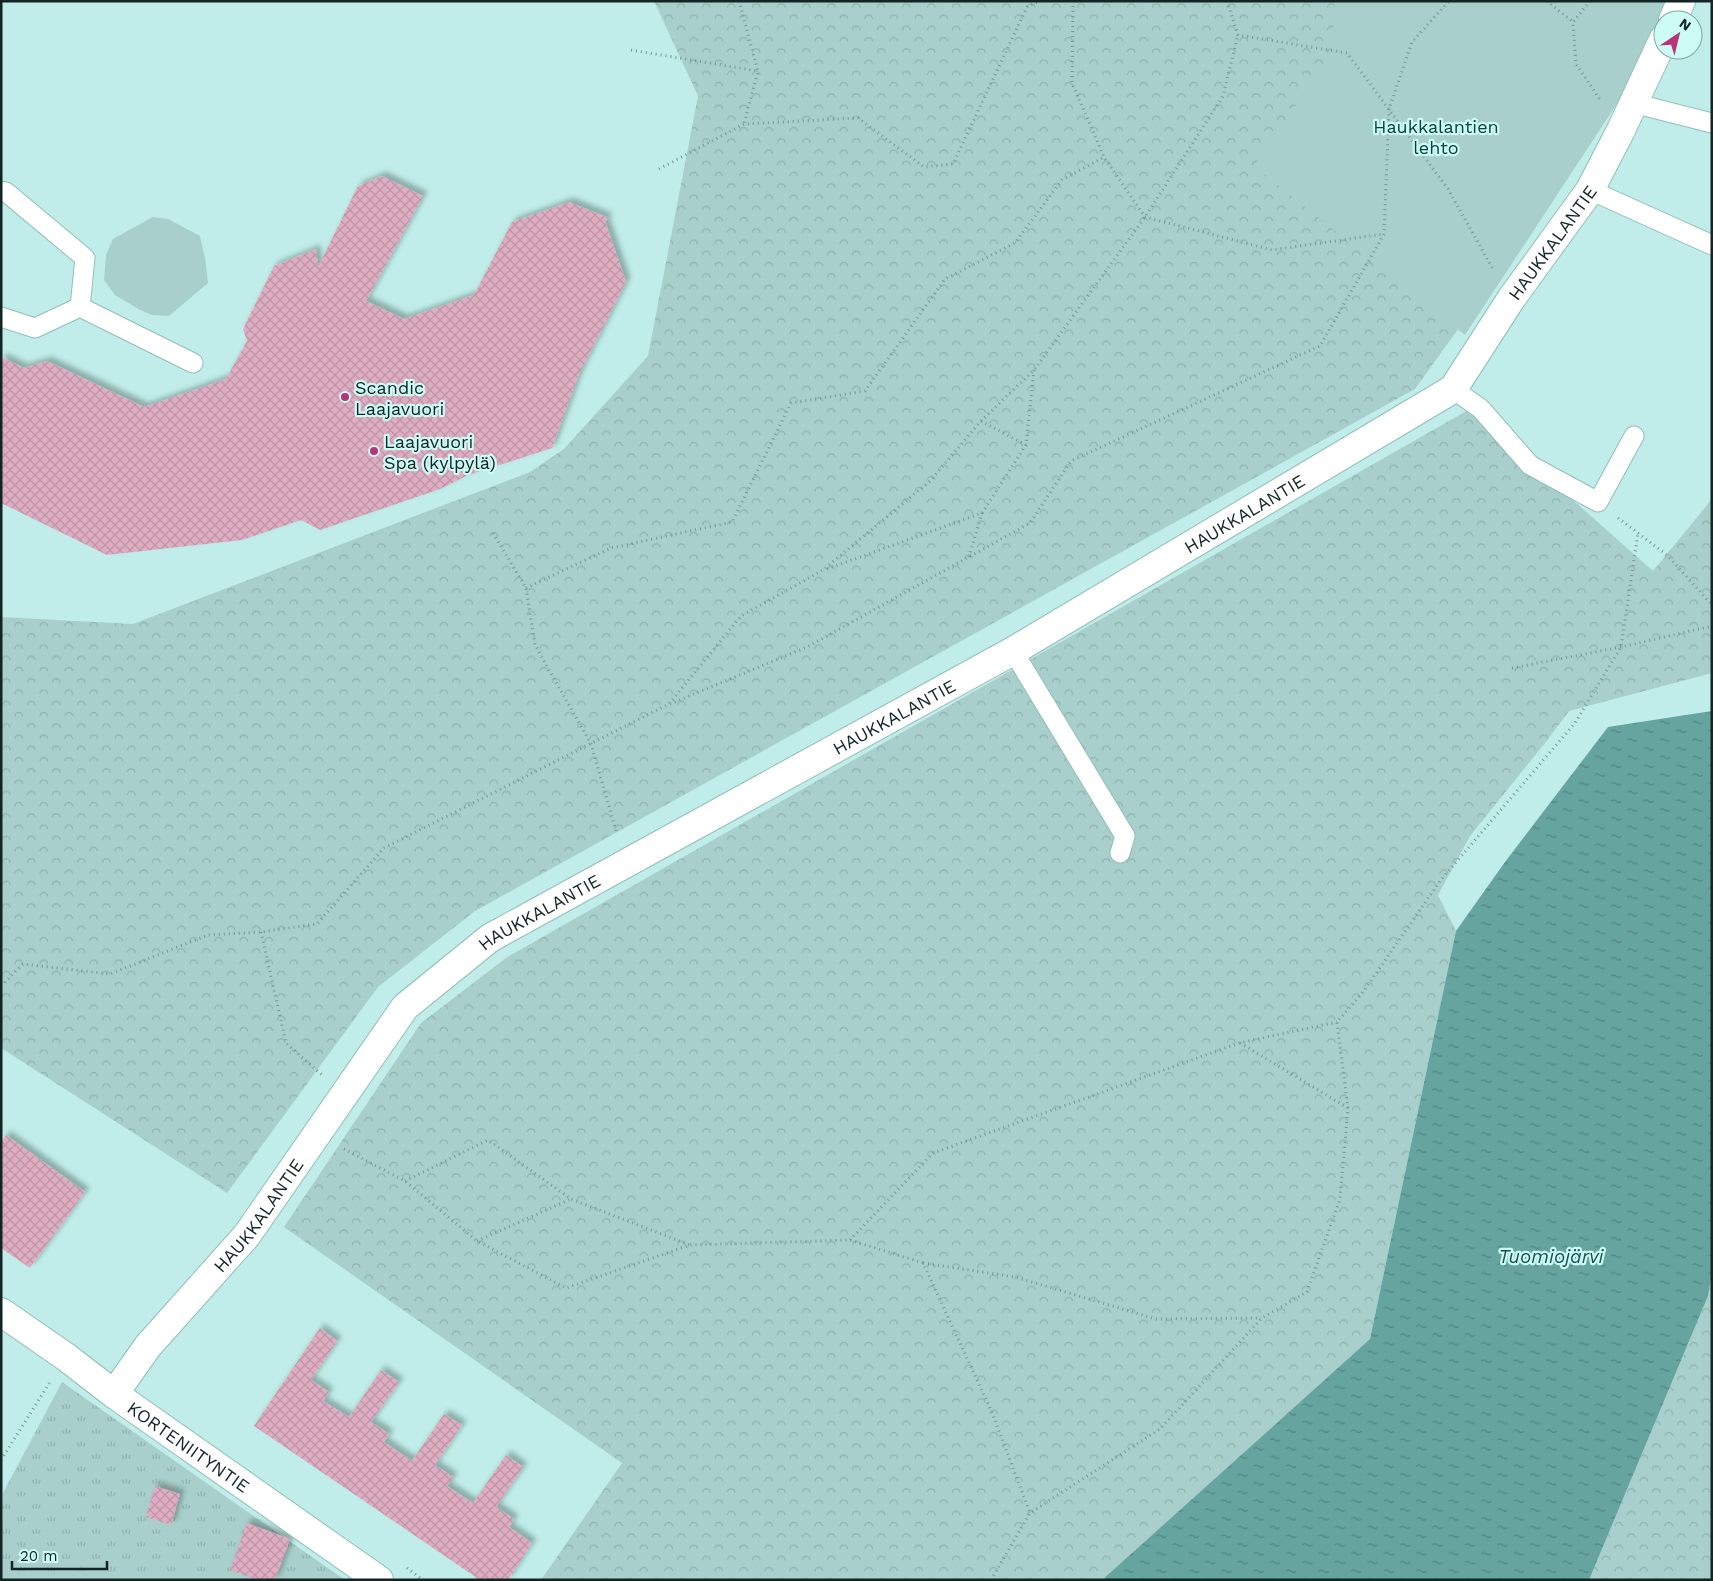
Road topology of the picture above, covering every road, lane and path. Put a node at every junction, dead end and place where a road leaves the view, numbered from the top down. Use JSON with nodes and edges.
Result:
{"nodes":[{"id":1,"x":739,"y":1,"type":"edge"},
{"id":2,"x":1040,"y":1,"type":"edge"},
{"id":3,"x":1073,"y":1,"type":"edge"},
{"id":4,"x":1226,"y":1,"type":"edge"},
{"id":5,"x":1449,"y":1,"type":"edge"},
{"id":6,"x":1547,"y":1,"type":"edge"},
{"id":7,"x":1590,"y":1,"type":"edge"},
{"id":8,"x":1573,"y":22,"type":"junction"},
{"id":9,"x":1238,"y":35,"type":"junction"},
{"id":10,"x":630,"y":50,"type":"dead end"},
{"id":11,"x":1654,"y":60,"type":"edge"},
{"id":12,"x":758,"y":72,"type":"junction"},
{"id":13,"x":1634,"y":103,"type":"junction"},
{"id":14,"x":1389,"y":109,"type":"junction"},
{"id":15,"x":1712,"y":123,"type":"edge"},
{"id":16,"x":744,"y":124,"type":"junction"},
{"id":17,"x":1621,"y":130,"type":"junction"},
{"id":18,"x":1104,"y":157,"type":"junction"},
{"id":19,"x":659,"y":169,"type":"dead end"},
{"id":20,"x":1590,"y":190,"type":"junction"},
{"id":21,"x":1,"y":191,"type":"edge"},
{"id":22,"x":1146,"y":217,"type":"junction"},
{"id":23,"x":1384,"y":234,"type":"junction"},
{"id":24,"x":1712,"y":245,"type":"edge"},
{"id":25,"x":1511,"y":300,"type":"junction"},
{"id":26,"x":80,"y":307,"type":"junction"},
{"id":27,"x":1,"y":317,"type":"edge"},
{"id":28,"x":193,"y":363,"type":"dead end"},
{"id":29,"x":1034,"y":370,"type":"junction"},
{"id":30,"x":1453,"y":389,"type":"junction"},
{"id":31,"x":981,"y":421,"type":"junction"},
{"id":32,"x":1634,"y":436,"type":"dead end"},
{"id":33,"x":1026,"y":445,"type":"junction"},
{"id":34,"x":1598,"y":502,"type":"junction"},
{"id":35,"x":982,"y":513,"type":"junction"},
{"id":36,"x":493,"y":533,"type":"dead end"},
{"id":37,"x":1638,"y":533,"type":"junction"},
{"id":38,"x":968,"y":558,"type":"junction"},
{"id":39,"x":823,"y":570,"type":"junction"},
{"id":40,"x":526,"y":588,"type":"junction"},
{"id":41,"x":1712,"y":605,"type":"edge"},
{"id":42,"x":1712,"y":626,"type":"edge"},
{"id":43,"x":1621,"y":647,"type":"junction"},
{"id":44,"x":1012,"y":651,"type":"junction"},
{"id":45,"x":1512,"y":668,"type":"dead end"},
{"id":46,"x":669,"y":704,"type":"junction"},
{"id":47,"x":591,"y":744,"type":"junction"},
{"id":48,"x":1120,"y":853,"type":"dead end"},
{"id":49,"x":626,"y":863,"type":"junction"},
{"id":50,"x":262,"y":932,"type":"junction"},
{"id":51,"x":1,"y":986,"type":"edge"},
{"id":52,"x":1336,"y":1022,"type":"junction"},
{"id":53,"x":1239,"y":1043,"type":"junction"},
{"id":54,"x":344,"y":1095,"type":"junction"},
{"id":55,"x":1348,"y":1109,"type":"junction"},
{"id":56,"x":316,"y":1135,"type":"junction"},
{"id":57,"x":406,"y":1181,"type":"junction"},
{"id":58,"x":571,"y":1199,"type":"junction"},
{"id":59,"x":850,"y":1240,"type":"junction"},
{"id":60,"x":477,"y":1241,"type":"junction"},
{"id":61,"x":690,"y":1244,"type":"junction"},
{"id":62,"x":923,"y":1262,"type":"junction"},
{"id":63,"x":1,"y":1312,"type":"edge"},
{"id":64,"x":1262,"y":1318,"type":"junction"},
{"id":65,"x":66,"y":1357,"type":"junction"},
{"id":66,"x":114,"y":1394,"type":"junction"},
{"id":67,"x":1,"y":1460,"type":"edge"},
{"id":68,"x":1030,"y":1513,"type":"junction"},
{"id":69,"x":379,"y":1580,"type":"edge"},
{"id":70,"x":991,"y":1580,"type":"edge"}],
"edges":[{"from":1,"to":12,"type":"path"},
{"from":2,"to":16,"type":"path"},
{"from":3,"to":18,"type":"path"},
{"from":4,"to":9,"type":"path"},
{"from":5,"to":14,"type":"path"},
{"from":6,"to":8,"type":"path"},
{"from":7,"to":8,"type":"path"},
{"from":8,"to":17,"type":"path"},
{"from":9,"to":14,"type":"path"},
{"from":9,"to":22,"type":"path"},
{"from":10,"to":12,"type":"path"},
{"from":11,"to":13,"type":"street","name":"HAUKKALANTIE"},
{"from":12,"to":16,"type":"path"},
{"from":13,"to":15,"type":"lane"},
{"from":13,"to":17,"type":"street","name":"HAUKKALANTIE"},
{"from":14,"to":23,"type":"path"},
{"from":14,"to":25,"type":"path"},
{"from":16,"to":19,"type":"path"},
{"from":17,"to":20,"type":"street","name":"HAUKKALANTIE"},
{"from":18,"to":22,"type":"path"},
{"from":18,"to":40,"type":"path"},
{"from":20,"to":24,"type":"lane"},
{"from":20,"to":25,"type":"street","name":"HAUKKALANTIE"},
{"from":21,"to":26,"type":"lane"},
{"from":22,"to":23,"type":"path"},
{"from":22,"to":29,"type":"path"},
{"from":23,"to":38,"type":"path"},
{"from":25,"to":30,"type":"street","name":"HAUKKALANTIE"},
{"from":26,"to":27,"type":"lane"},
{"from":26,"to":28,"type":"lane"},
{"from":29,"to":31,"type":"path"},
{"from":29,"to":33,"type":"path"},
{"from":30,"to":34,"type":"lane"},
{"from":30,"to":44,"type":"street","name":"HAUKKALANTIE"},
{"from":31,"to":33,"type":"path"},
{"from":31,"to":39,"type":"path"},
{"from":32,"to":34,"type":"lane"},
{"from":33,"to":35,"type":"path"},
{"from":34,"to":37,"type":"path"},
{"from":35,"to":38,"type":"path"},
{"from":35,"to":39,"type":"path"},
{"from":36,"to":40,"type":"path"},
{"from":37,"to":41,"type":"path"},
{"from":37,"to":43,"type":"path"},
{"from":38,"to":46,"type":"path"},
{"from":39,"to":46,"type":"path"},
{"from":40,"to":47,"type":"path"},
{"from":42,"to":43,"type":"path"},
{"from":43,"to":45,"type":"path"},
{"from":43,"to":52,"type":"path"},
{"from":44,"to":48,"type":"lane"},
{"from":44,"to":49,"type":"street","name":"HAUKKALANTIE"},
{"from":46,"to":47,"type":"path"},
{"from":47,"to":49,"type":"path"},
{"from":47,"to":50,"type":"path"},
{"from":49,"to":54,"type":"street","name":"HAUKKALANTIE"},
{"from":50,"to":51,"type":"path"},
{"from":50,"to":54,"type":"path"},
{"from":52,"to":53,"type":"path"},
{"from":52,"to":55,"type":"path"},
{"from":53,"to":55,"type":"path"},
{"from":53,"to":59,"type":"path"},
{"from":54,"to":56,"type":"street","name":"HAUKKALANTIE"},
{"from":55,"to":64,"type":"path"},
{"from":56,"to":57,"type":"path"},
{"from":56,"to":66,"type":"street","name":"HAUKKALANTIE"},
{"from":57,"to":58,"type":"path"},
{"from":57,"to":60,"type":"path"},
{"from":58,"to":60,"type":"path"},
{"from":58,"to":61,"type":"path"},
{"from":59,"to":61,"type":"path"},
{"from":59,"to":62,"type":"path"},
{"from":60,"to":61,"type":"path"},
{"from":62,"to":64,"type":"path"},
{"from":62,"to":68,"type":"path"},
{"from":63,"to":65,"type":"street","name":"KORTENIITYNTIE"},
{"from":64,"to":68,"type":"path"},
{"from":65,"to":66,"type":"street","name":"KORTENIITYNTIE"},
{"from":65,"to":67,"type":"path"},
{"from":66,"to":69,"type":"street","name":"KORTENIITYNTIE"},
{"from":68,"to":70,"type":"path"}]}
